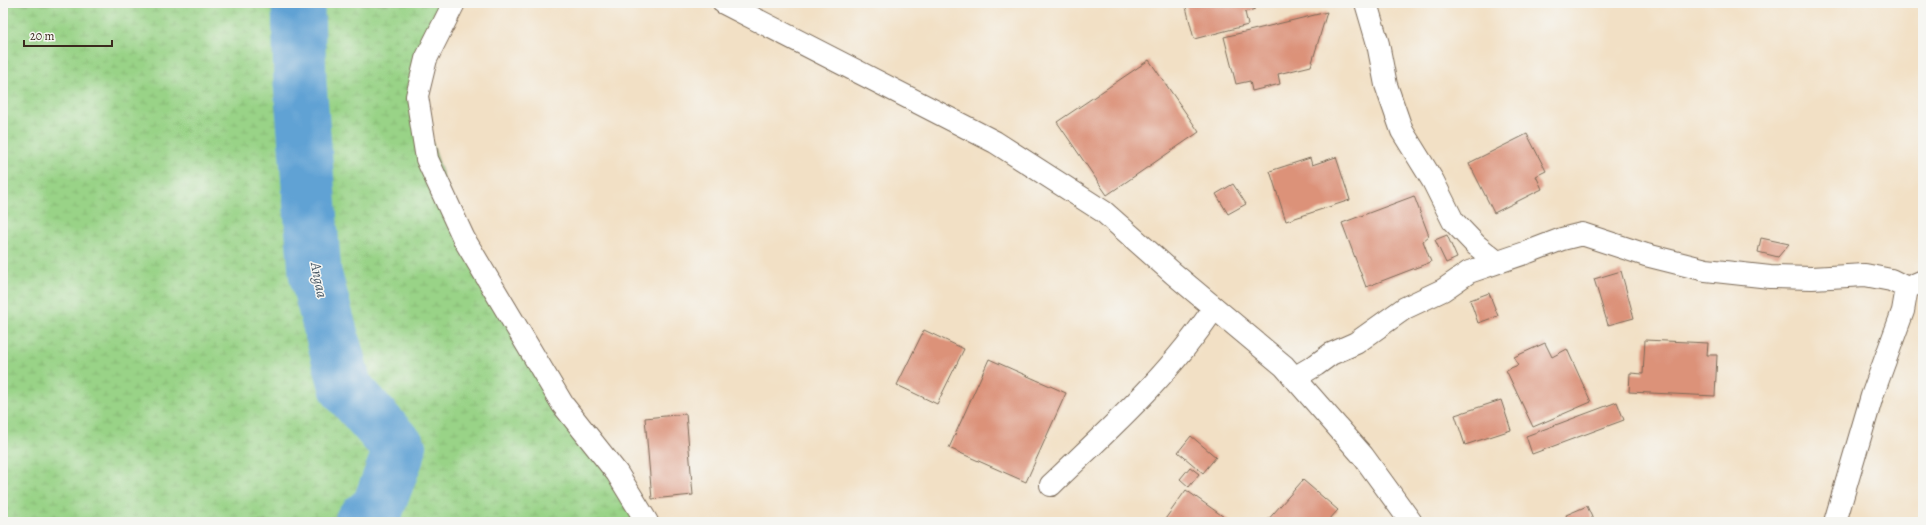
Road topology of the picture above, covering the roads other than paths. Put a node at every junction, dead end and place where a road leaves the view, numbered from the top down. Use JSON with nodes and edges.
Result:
{"nodes":[{"id":1,"x":454,"y":3,"type":"edge"},
{"id":2,"x":724,"y":3,"type":"edge"},
{"id":3,"x":1366,"y":3,"type":"edge"},
{"id":4,"x":1497,"y":262,"type":"junction"},
{"id":5,"x":1915,"y":285,"type":"edge"},
{"id":6,"x":1214,"y":308,"type":"junction"},
{"id":7,"x":1294,"y":378,"type":"junction"},
{"id":8,"x":1051,"y":485,"type":"dead end"},
{"id":9,"x":647,"y":522,"type":"edge"},
{"id":10,"x":1411,"y":522,"type":"edge"},
{"id":11,"x":1835,"y":522,"type":"edge"}],
"edges":[{"from":1,"to":9,"type":"street"},
{"from":2,"to":6,"type":"street"},
{"from":3,"to":4,"type":"street"},
{"from":4,"to":5,"type":"street"},
{"from":4,"to":7,"type":"street"},
{"from":5,"to":11,"type":"street"},
{"from":6,"to":7,"type":"street"},
{"from":6,"to":8,"type":"street"},
{"from":7,"to":10,"type":"street"}]}
